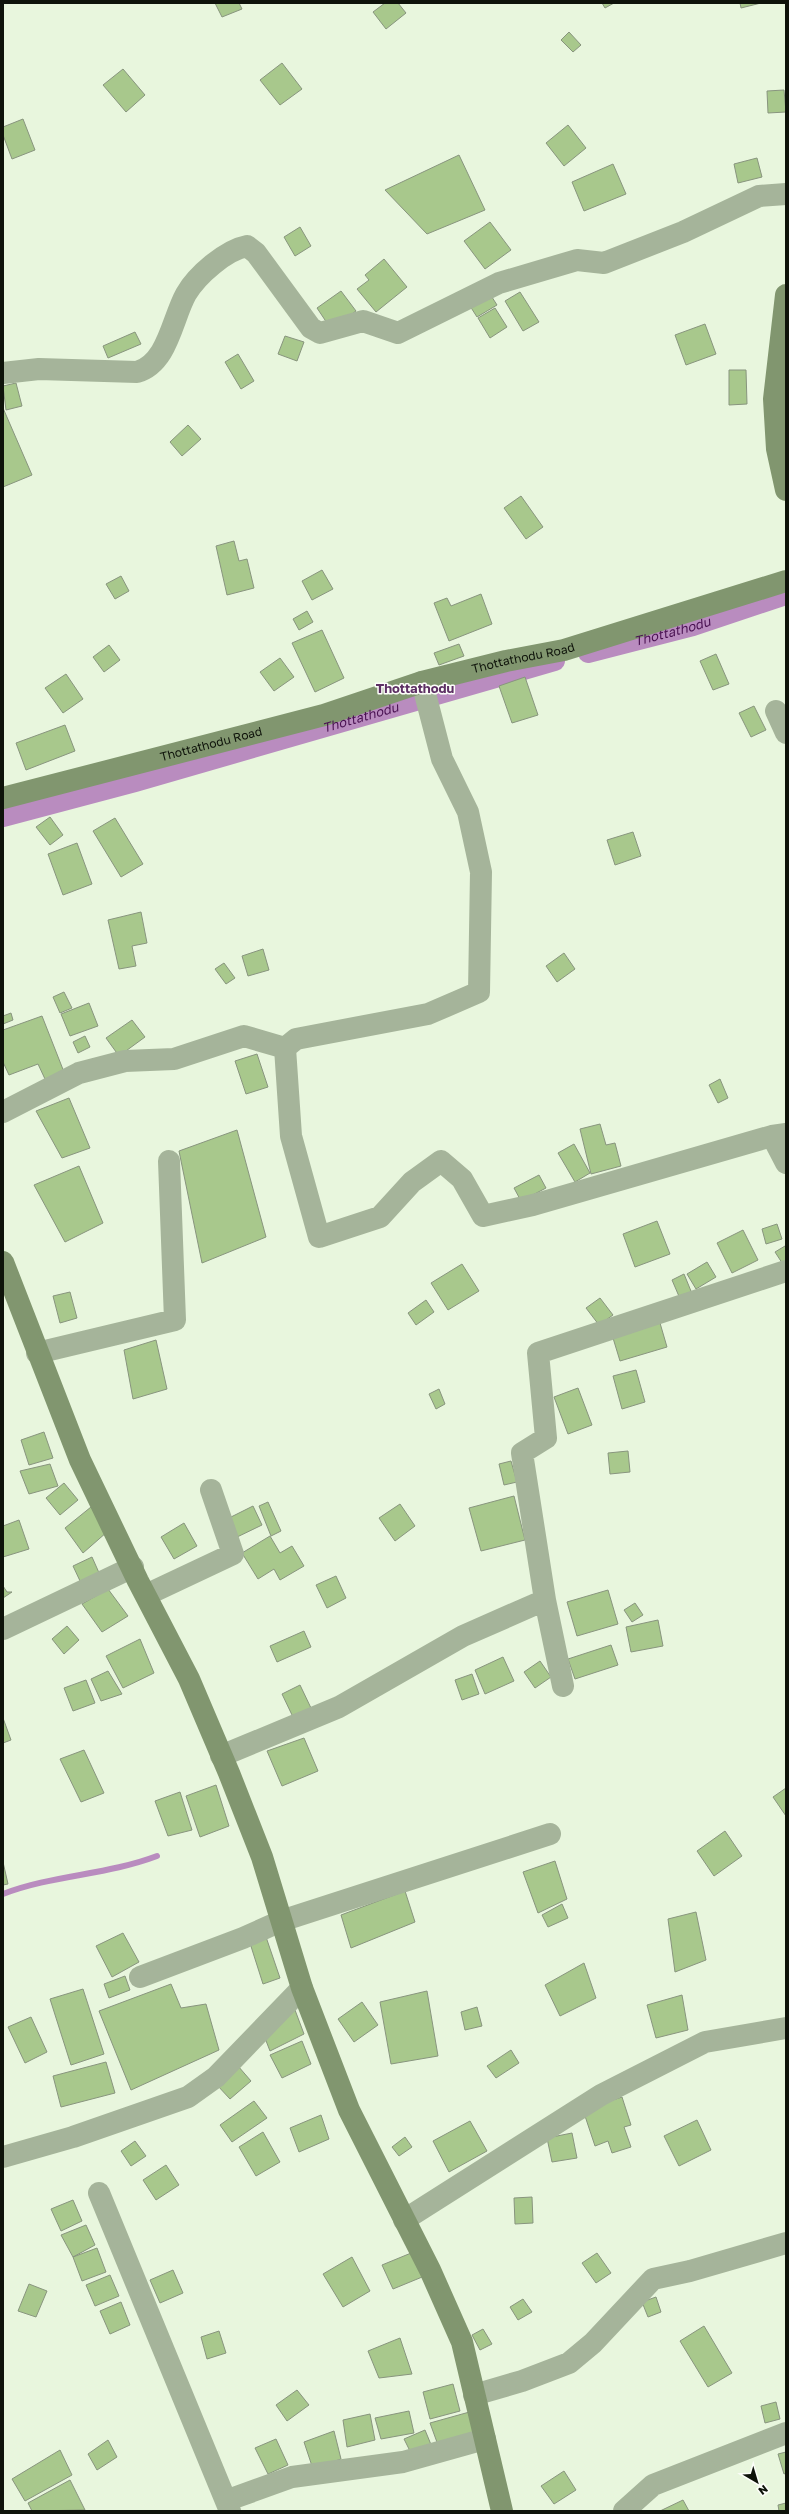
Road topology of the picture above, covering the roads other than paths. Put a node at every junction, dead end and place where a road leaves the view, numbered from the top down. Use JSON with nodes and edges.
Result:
{"nodes":[{"id":1,"x":786,"y":194,"type":"edge"},
{"id":2,"x":786,"y":295,"type":"edge"},
{"id":3,"x":3,"y":373,"type":"edge"},
{"id":4,"x":786,"y":490,"type":"edge"},
{"id":5,"x":786,"y":581,"type":"edge"},
{"id":6,"x":424,"y":691,"type":"junction"},
{"id":7,"x":776,"y":711,"type":"dead end"},
{"id":8,"x":786,"y":733,"type":"edge"},
{"id":9,"x":3,"y":798,"type":"edge"},
{"id":10,"x":285,"y":1048,"type":"junction"},
{"id":11,"x":3,"y":1112,"type":"edge"},
{"id":12,"x":779,"y":1135,"type":"edge"},
{"id":13,"x":169,"y":1162,"type":"dead end"},
{"id":14,"x":786,"y":1163,"type":"edge"},
{"id":15,"x":3,"y":1262,"type":"edge"},
{"id":16,"x":786,"y":1271,"type":"edge"},
{"id":17,"x":37,"y":1353,"type":"junction"},
{"id":18,"x":210,"y":1490,"type":"dead end"},
{"id":19,"x":133,"y":1567,"type":"junction"},
{"id":20,"x":146,"y":1595,"type":"junction"},
{"id":21,"x":545,"y":1600,"type":"junction"},
{"id":22,"x":3,"y":1629,"type":"edge"},
{"id":23,"x":563,"y":1686,"type":"dead end"},
{"id":24,"x":221,"y":1756,"type":"junction"},
{"id":25,"x":550,"y":1834,"type":"dead end"},
{"id":26,"x":281,"y":1921,"type":"junction"},
{"id":27,"x":140,"y":1977,"type":"dead end"},
{"id":28,"x":302,"y":1988,"type":"junction"},
{"id":29,"x":786,"y":2028,"type":"edge"},
{"id":30,"x":3,"y":2157,"type":"edge"},
{"id":31,"x":99,"y":2193,"type":"dead end"},
{"id":32,"x":404,"y":2220,"type":"junction"},
{"id":33,"x":786,"y":2243,"type":"edge"},
{"id":34,"x":474,"y":2395,"type":"junction"},
{"id":35,"x":786,"y":2433,"type":"edge"},
{"id":36,"x":485,"y":2439,"type":"junction"},
{"id":37,"x":229,"y":2506,"type":"edge"},
{"id":38,"x":502,"y":2511,"type":"edge"},
{"id":39,"x":624,"y":2511,"type":"edge"}],
"edges":[{"from":1,"to":3,"type":"street"},
{"from":2,"to":4,"type":"main road"},
{"from":5,"to":6,"type":"main road","name":"Thottathodu Road"},
{"from":6,"to":9,"type":"main road","name":"Thottathodu Road"},
{"from":6,"to":10,"type":"street"},
{"from":7,"to":8,"type":"street"},
{"from":10,"to":11,"type":"street"},
{"from":10,"to":12,"type":"street"},
{"from":12,"to":14,"type":"street"},
{"from":13,"to":17,"type":"street"},
{"from":15,"to":17,"type":"main road"},
{"from":16,"to":21,"type":"street"},
{"from":17,"to":19,"type":"main road"},
{"from":18,"to":20,"type":"street"},
{"from":19,"to":20,"type":"main road"},
{"from":19,"to":22,"type":"street"},
{"from":20,"to":24,"type":"main road"},
{"from":21,"to":23,"type":"street"},
{"from":21,"to":24,"type":"street"},
{"from":24,"to":26,"type":"main road"},
{"from":25,"to":26,"type":"street"},
{"from":26,"to":27,"type":"street"},
{"from":26,"to":28,"type":"main road"},
{"from":28,"to":30,"type":"street"},
{"from":28,"to":32,"type":"main road"},
{"from":29,"to":32,"type":"street"},
{"from":31,"to":37,"type":"street"},
{"from":32,"to":34,"type":"main road"},
{"from":33,"to":34,"type":"street"},
{"from":34,"to":36,"type":"main road"},
{"from":35,"to":39,"type":"street"},
{"from":36,"to":37,"type":"street"},
{"from":36,"to":38,"type":"main road"}]}
